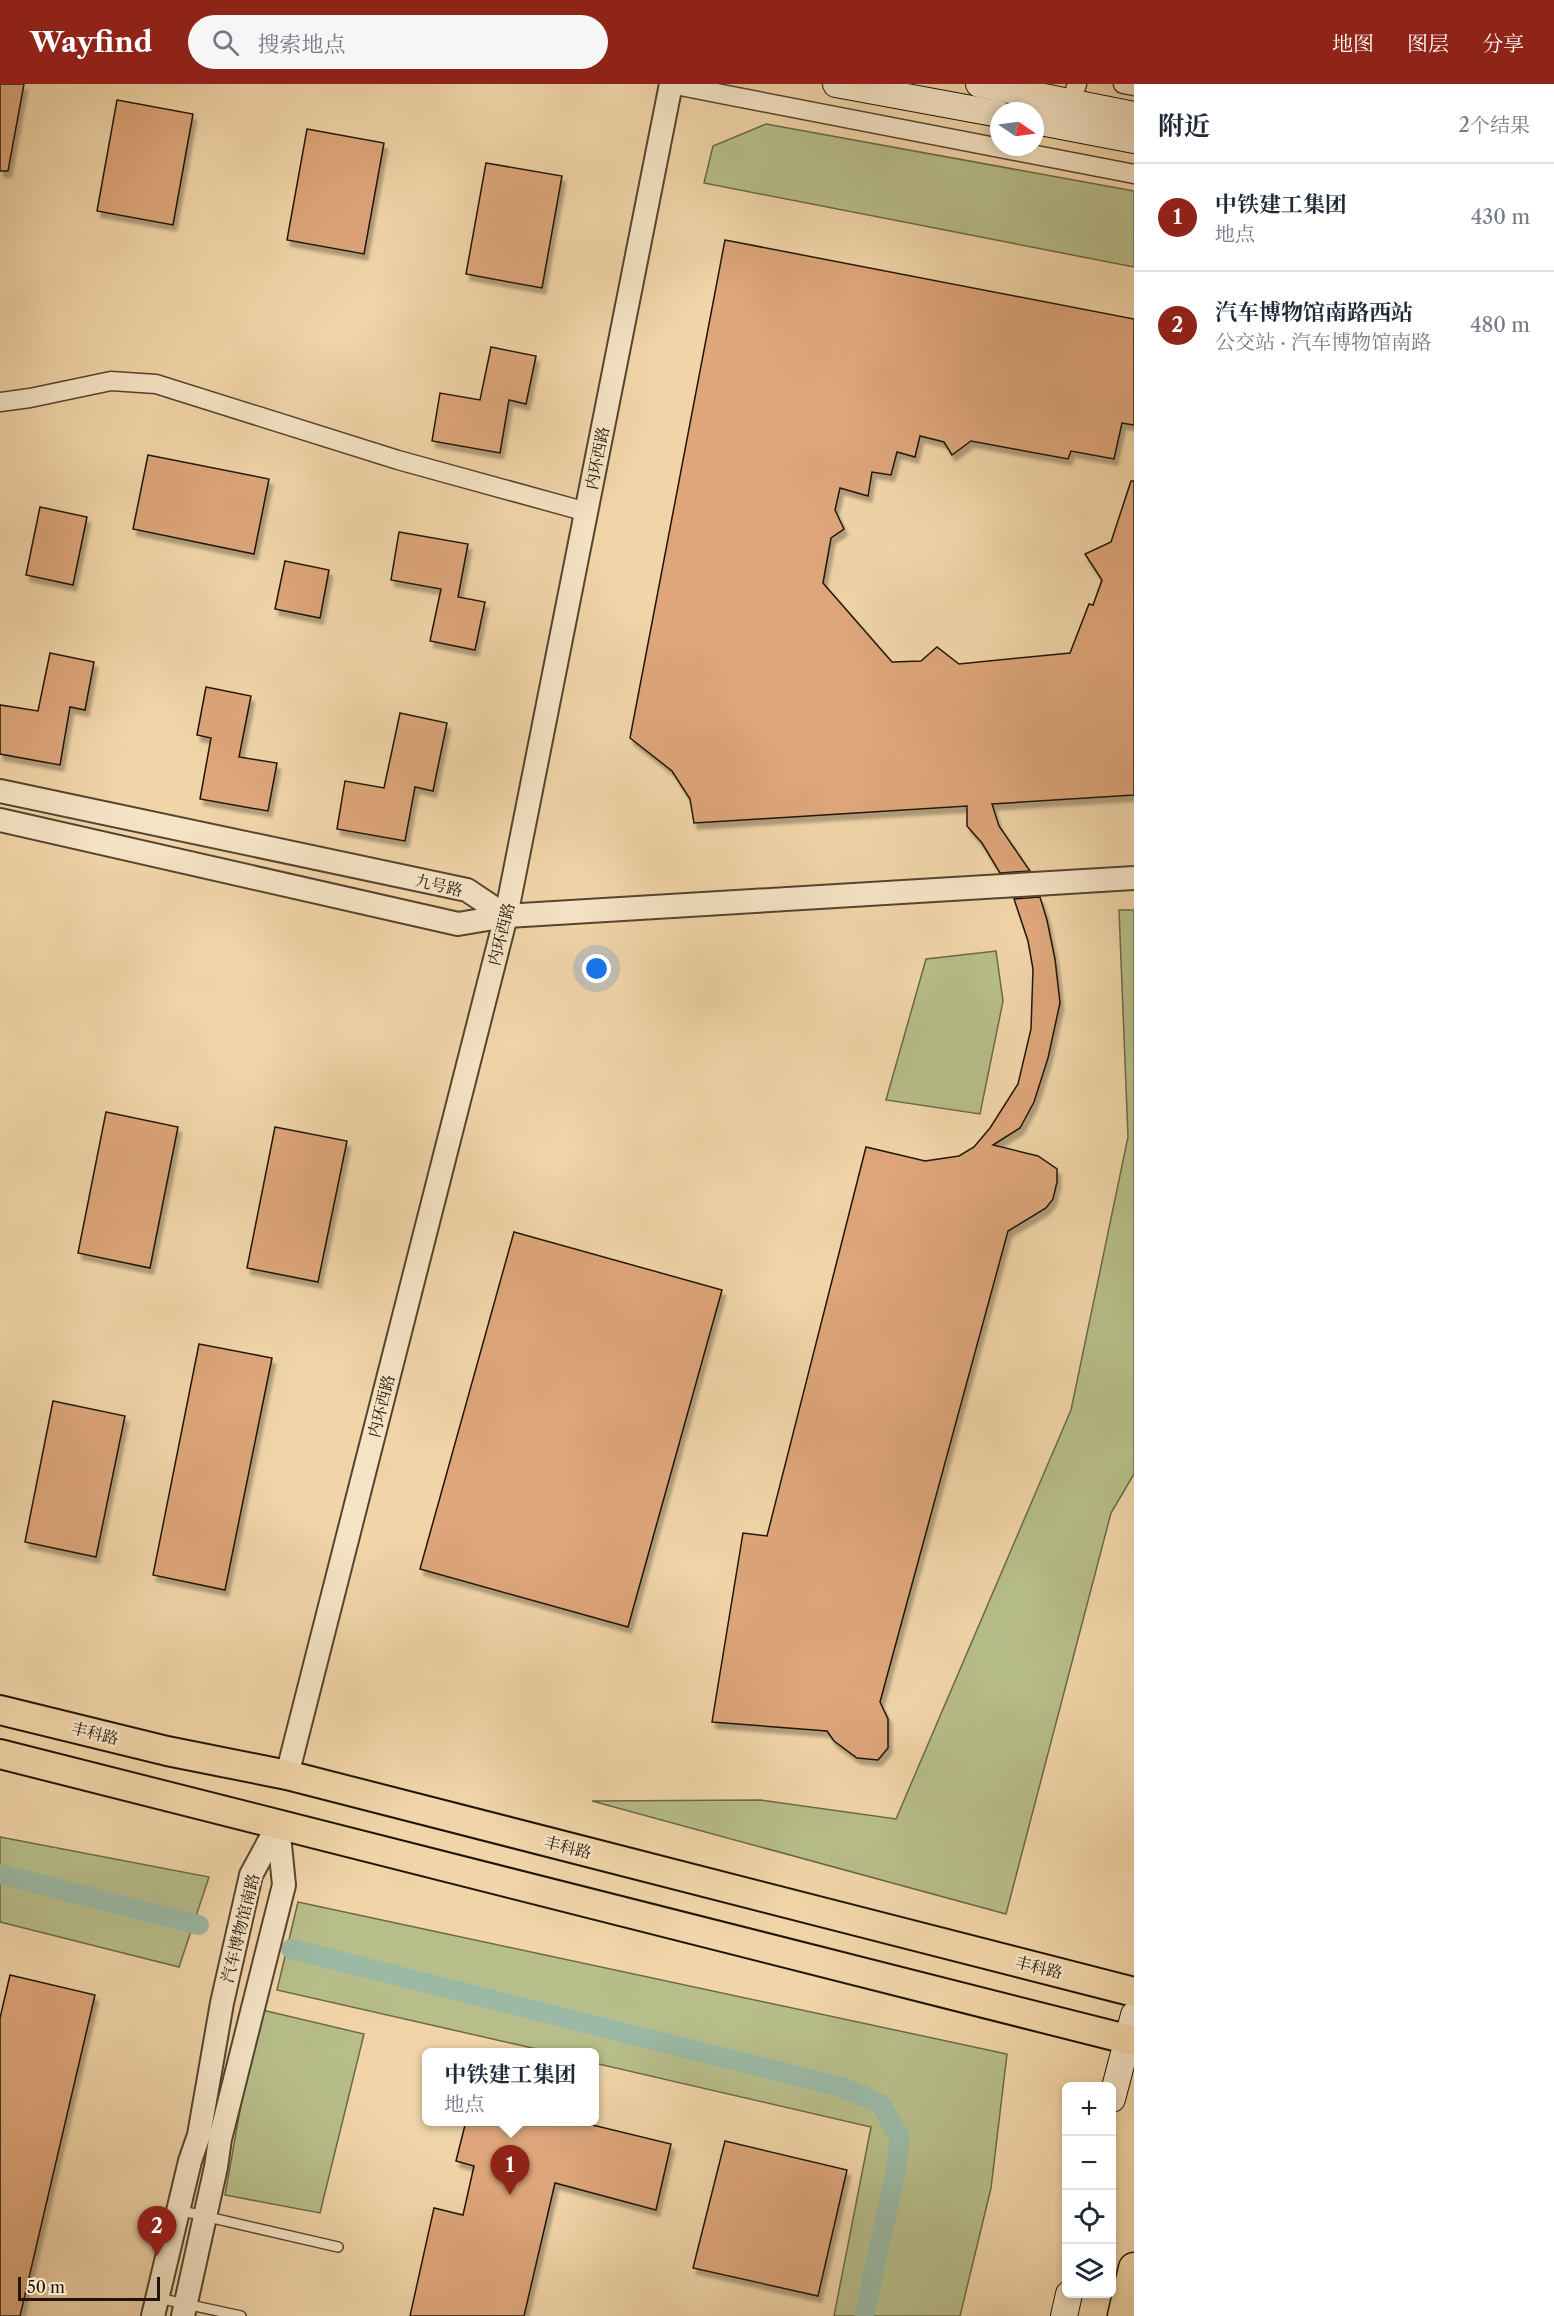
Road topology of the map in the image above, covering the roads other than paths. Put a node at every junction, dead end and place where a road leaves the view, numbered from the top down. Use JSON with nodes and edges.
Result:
{"nodes":[{"id":1,"x":670,"y":84,"type":"edge"},
{"id":2,"x":836,"y":84,"type":"edge"},
{"id":3,"x":979,"y":84,"type":"edge"},
{"id":4,"x":1123,"y":84,"type":"edge"},
{"id":5,"x":1134,"y":86,"type":"edge"},
{"id":6,"x":1074,"y":93,"type":"edge"},
{"id":7,"x":990,"y":112,"type":"edge"},
{"id":8,"x":1134,"y":115,"type":"edge"},
{"id":9,"x":1044,"y":123,"type":"edge"},
{"id":10,"x":1134,"y":140,"type":"edge"},
{"id":11,"x":1134,"y":174,"type":"edge"},
{"id":12,"x":0,"y":402,"type":"edge"},
{"id":13,"x":587,"y":512,"type":"junction"},
{"id":14,"x":0,"y":791,"type":"edge"},
{"id":15,"x":0,"y":820,"type":"edge"},
{"id":16,"x":1134,"y":878,"type":"edge"},
{"id":17,"x":506,"y":916,"type":"junction"},
{"id":18,"x":0,"y":1710,"type":"edge"},
{"id":19,"x":0,"y":1754,"type":"edge"},
{"id":20,"x":0,"y":1775,"type":"edge"},
{"id":21,"x":82,"y":1775,"type":"junction"},
{"id":22,"x":287,"y":1775,"type":"junction"},
{"id":23,"x":278,"y":1825,"type":"junction"},
{"id":24,"x":1134,"y":1992,"type":"edge"},
{"id":25,"x":1132,"y":2032,"type":"edge"},
{"id":26,"x":1116,"y":2086,"type":"edge"},
{"id":27,"x":178,"y":2210,"type":"junction"},
{"id":28,"x":205,"y":2216,"type":"junction"},
{"id":29,"x":338,"y":2247,"type":"dead end"},
{"id":30,"x":1134,"y":2268,"type":"edge"},
{"id":31,"x":1068,"y":2298,"type":"edge"},
{"id":32,"x":155,"y":2307,"type":"edge"},
{"id":33,"x":184,"y":2310,"type":"edge"},
{"id":34,"x":241,"y":2316,"type":"edge"},
{"id":35,"x":1064,"y":2316,"type":"edge"},
{"id":36,"x":1123,"y":2316,"type":"edge"}],
"edges":[{"from":1,"to":11,"type":"street"},
{"from":1,"to":13,"type":"street","name":"内环西路"},
{"from":2,"to":7,"type":"main road"},
{"from":3,"to":6,"type":"main road"},
{"from":4,"to":5,"type":"street"},
{"from":6,"to":8,"type":"main road"},
{"from":9,"to":10,"type":"main road"},
{"from":12,"to":13,"type":"street"},
{"from":13,"to":17,"type":"street","name":"内环西路"},
{"from":14,"to":17,"type":"street","name":"九号路"},
{"from":15,"to":17,"type":"street","name":"九号路"},
{"from":16,"to":17,"type":"street"},
{"from":17,"to":22,"type":"street","name":"内环西路"},
{"from":18,"to":22,"type":"main road","name":"丰科路"},
{"from":19,"to":21,"type":"main road"},
{"from":20,"to":21,"type":"main road"},
{"from":21,"to":23,"type":"main road"},
{"from":22,"to":24,"type":"main road","name":"丰科路"},
{"from":23,"to":25,"type":"main road"},
{"from":23,"to":27,"type":"street","name":"汽车博物馆南路"},
{"from":23,"to":28,"type":"street","name":"汽车博物馆南路"},
{"from":25,"to":26,"type":"main road"},
{"from":27,"to":28,"type":"lane"},
{"from":27,"to":32,"type":"street","name":"汽车博物馆南路"},
{"from":28,"to":29,"type":"lane"},
{"from":28,"to":33,"type":"street","name":"汽车博物馆南路"},
{"from":30,"to":36,"type":"highway"},
{"from":31,"to":35,"type":"main road"},
{"from":32,"to":33,"type":"lane"},
{"from":33,"to":34,"type":"lane"}]}
